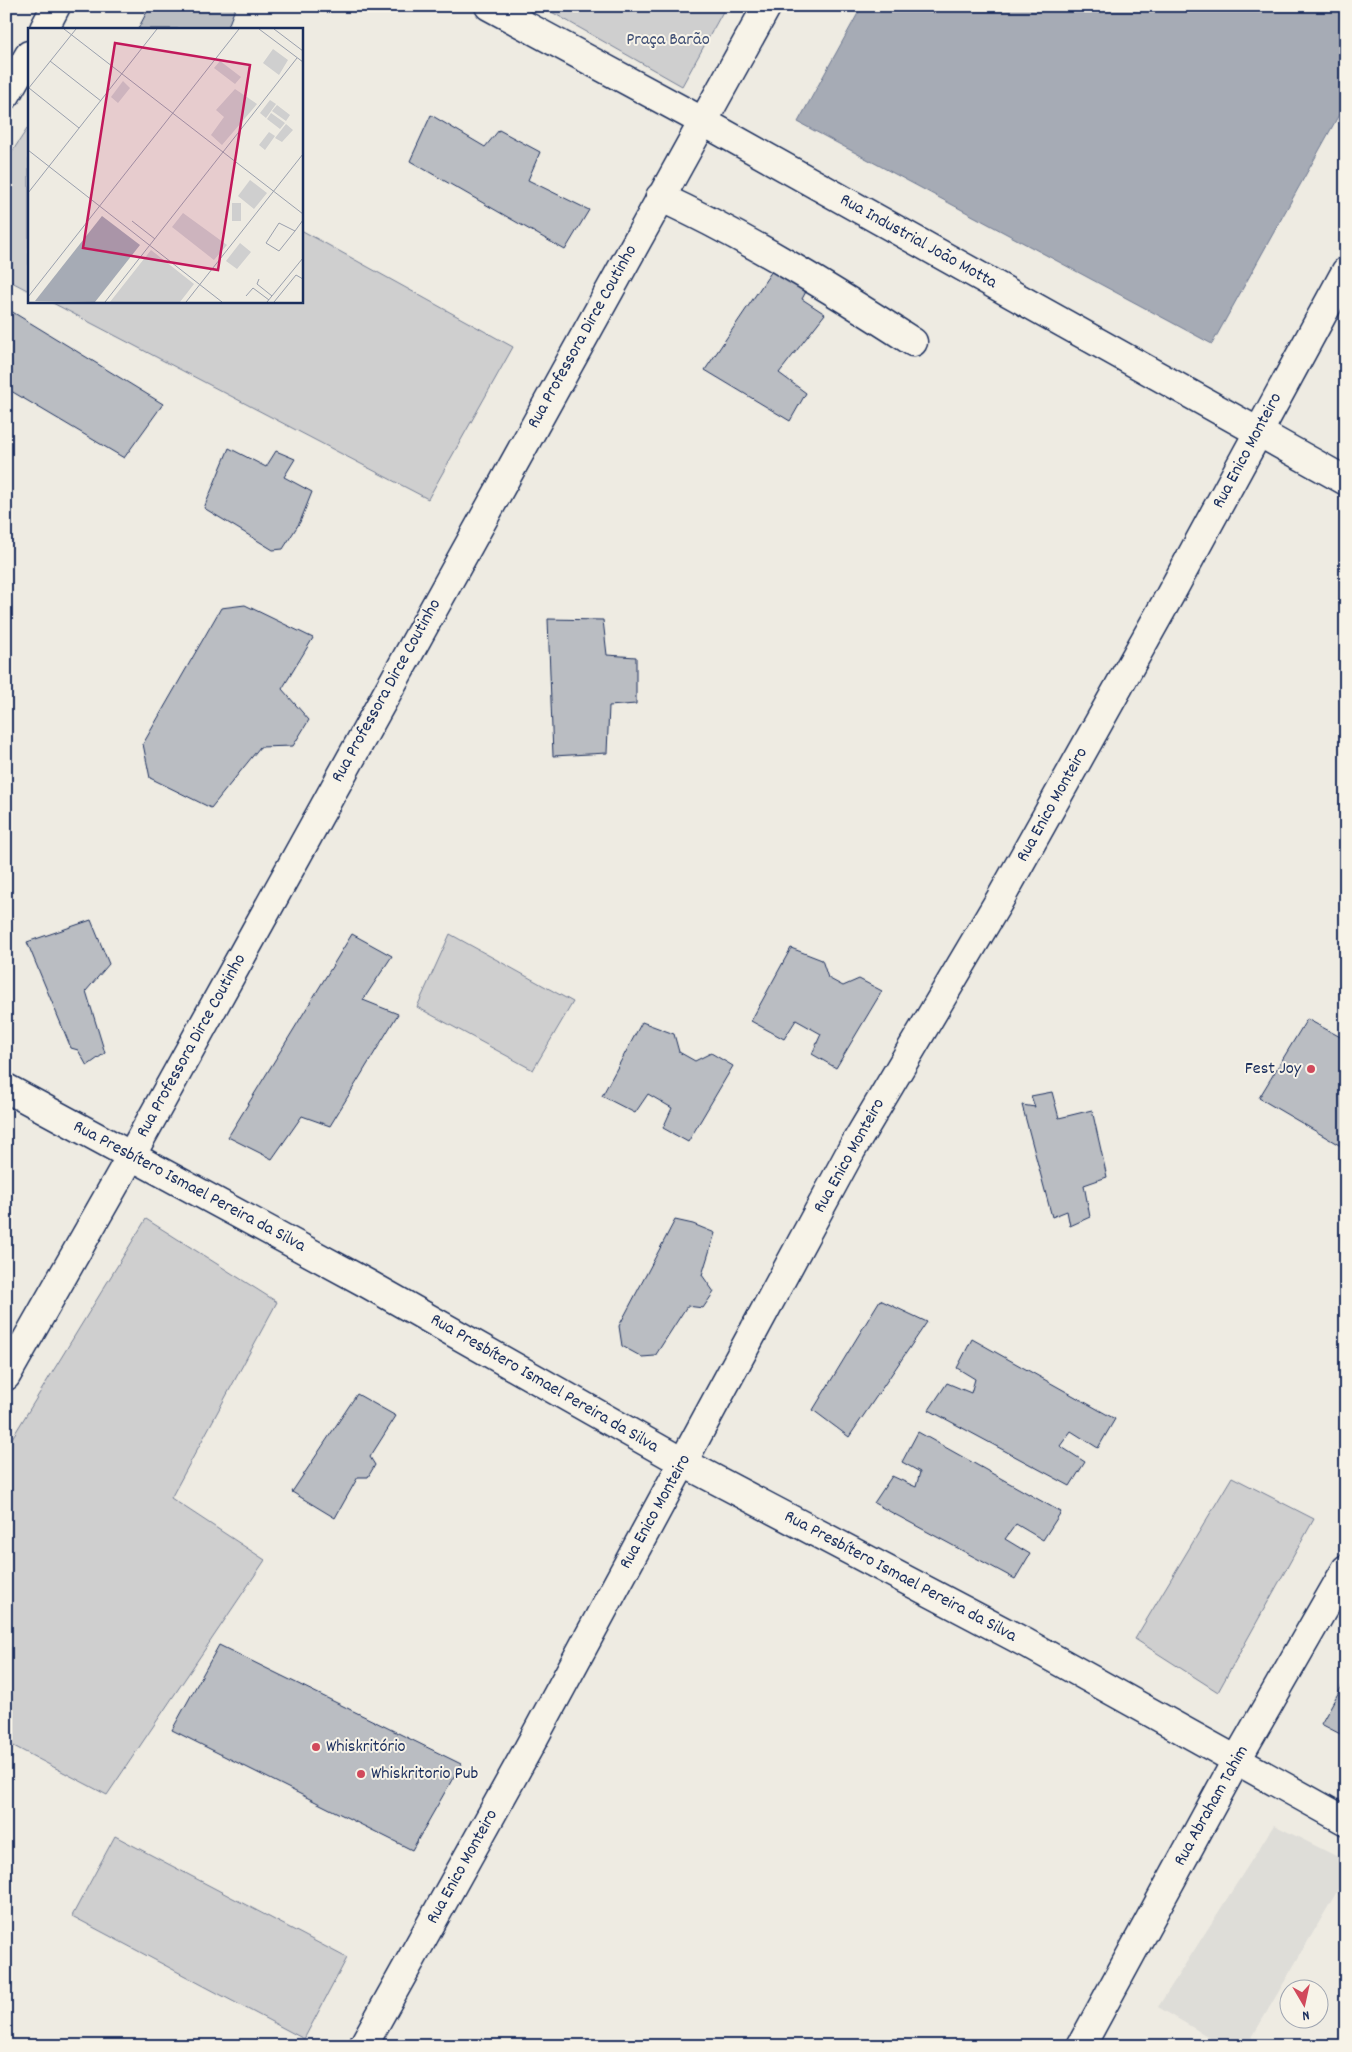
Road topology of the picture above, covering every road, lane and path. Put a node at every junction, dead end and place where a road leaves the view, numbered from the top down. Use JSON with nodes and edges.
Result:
{"nodes":[{"id":1,"x":56,"y":6,"type":"edge"},
{"id":2,"x":489,"y":6,"type":"edge"},
{"id":3,"x":767,"y":6,"type":"edge"},
{"id":4,"x":45,"y":28,"type":"edge"},
{"id":5,"x":28,"y":57,"type":"edge"},
{"id":6,"x":6,"y":95,"type":"edge"},
{"id":7,"x":702,"y":121,"type":"junction"},
{"id":8,"x":660,"y":197,"type":"junction"},
{"id":9,"x":1346,"y":271,"type":"edge"},
{"id":10,"x":913,"y":342,"type":"dead end"},
{"id":11,"x":1259,"y":432,"type":"junction"},
{"id":12,"x":1346,"y":481,"type":"edge"},
{"id":13,"x":6,"y":1088,"type":"edge"},
{"id":14,"x":131,"y":1156,"type":"junction"},
{"id":15,"x":6,"y":1376,"type":"edge"},
{"id":16,"x":684,"y":1463,"type":"junction"},
{"id":17,"x":1346,"y":1569,"type":"edge"},
{"id":18,"x":1236,"y":1761,"type":"junction"},
{"id":19,"x":1346,"y":1821,"type":"edge"},
{"id":20,"x":363,"y":2046,"type":"edge"},
{"id":21,"x":1082,"y":2046,"type":"edge"}],
"edges":[{"from":1,"to":4,"type":"street"},
{"from":2,"to":7,"type":"street","name":"Rua Industrial João Motta"},
{"from":3,"to":7,"type":"street","name":"Rua Professora Dirce Coutinho"},
{"from":5,"to":6,"type":"street"},
{"from":7,"to":8,"type":"street","name":"Rua Professora Dirce Coutinho"},
{"from":7,"to":11,"type":"street","name":"Rua Industrial João Motta"},
{"from":8,"to":10,"type":"street"},
{"from":8,"to":14,"type":"street","name":"Rua Professora Dirce Coutinho"},
{"from":9,"to":11,"type":"street","name":"Rua Enico Monteiro"},
{"from":11,"to":12,"type":"street","name":"Rua Industrial João Motta"},
{"from":11,"to":16,"type":"street","name":"Rua Enico Monteiro"},
{"from":13,"to":14,"type":"street","name":"Rua Presbítero Ismael Pereira da Silva"},
{"from":14,"to":15,"type":"street","name":"Rua Professora Dirce Coutinho"},
{"from":14,"to":16,"type":"street","name":"Rua Presbítero Ismael Pereira da Silva"},
{"from":16,"to":18,"type":"street","name":"Rua Presbítero Ismael Pereira da Silva"},
{"from":16,"to":20,"type":"street","name":"Rua Enico Monteiro"},
{"from":17,"to":18,"type":"street","name":"Rua Abraham Tahim"},
{"from":18,"to":19,"type":"street","name":"Rua Presbítero Ismael Pereira da Silva"},
{"from":18,"to":21,"type":"street","name":"Rua Abraham Tahim"}]}
